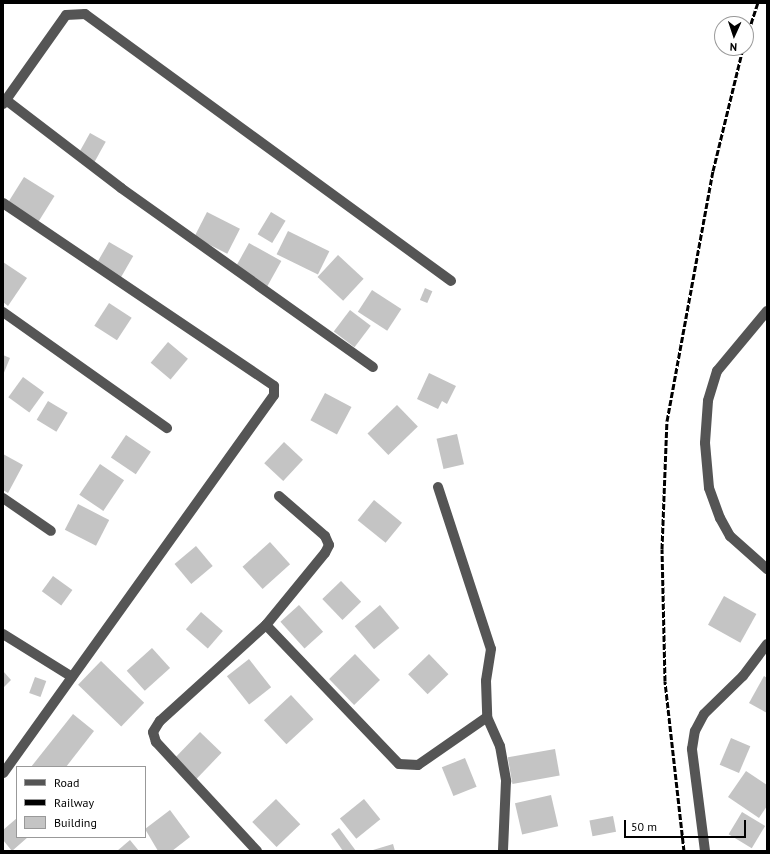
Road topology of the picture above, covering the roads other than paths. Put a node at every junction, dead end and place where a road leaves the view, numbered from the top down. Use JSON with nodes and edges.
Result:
{"nodes":[{"id":1,"x":5,"y":102,"type":"edge"},
{"id":2,"x":3,"y":203,"type":"edge"},
{"id":3,"x":451,"y":281,"type":"dead end"},
{"id":4,"x":767,"y":310,"type":"edge"},
{"id":5,"x":3,"y":312,"type":"edge"},
{"id":6,"x":373,"y":367,"type":"dead end"},
{"id":7,"x":167,"y":428,"type":"dead end"},
{"id":8,"x":438,"y":487,"type":"dead end"},
{"id":9,"x":279,"y":496,"type":"dead end"},
{"id":10,"x":3,"y":498,"type":"edge"},
{"id":11,"x":51,"y":531,"type":"dead end"},
{"id":12,"x":767,"y":569,"type":"edge"},
{"id":13,"x":266,"y":625,"type":"junction"},
{"id":14,"x":3,"y":634,"type":"edge"},
{"id":15,"x":767,"y":644,"type":"edge"},
{"id":16,"x":72,"y":677,"type":"junction"},
{"id":17,"x":487,"y":717,"type":"junction"},
{"id":18,"x":4,"y":768,"type":"edge"},
{"id":19,"x":257,"y":851,"type":"edge"},
{"id":20,"x":503,"y":851,"type":"edge"},
{"id":21,"x":705,"y":851,"type":"edge"}],
"edges":[{"from":1,"to":3,"type":"street"},
{"from":1,"to":6,"type":"street"},
{"from":2,"to":16,"type":"street"},
{"from":4,"to":12,"type":"street"},
{"from":5,"to":7,"type":"street"},
{"from":8,"to":17,"type":"street"},
{"from":9,"to":13,"type":"street"},
{"from":10,"to":11,"type":"street"},
{"from":13,"to":17,"type":"street"},
{"from":13,"to":19,"type":"street"},
{"from":14,"to":16,"type":"street"},
{"from":15,"to":21,"type":"street"},
{"from":16,"to":18,"type":"street"},
{"from":17,"to":20,"type":"street"}]}
